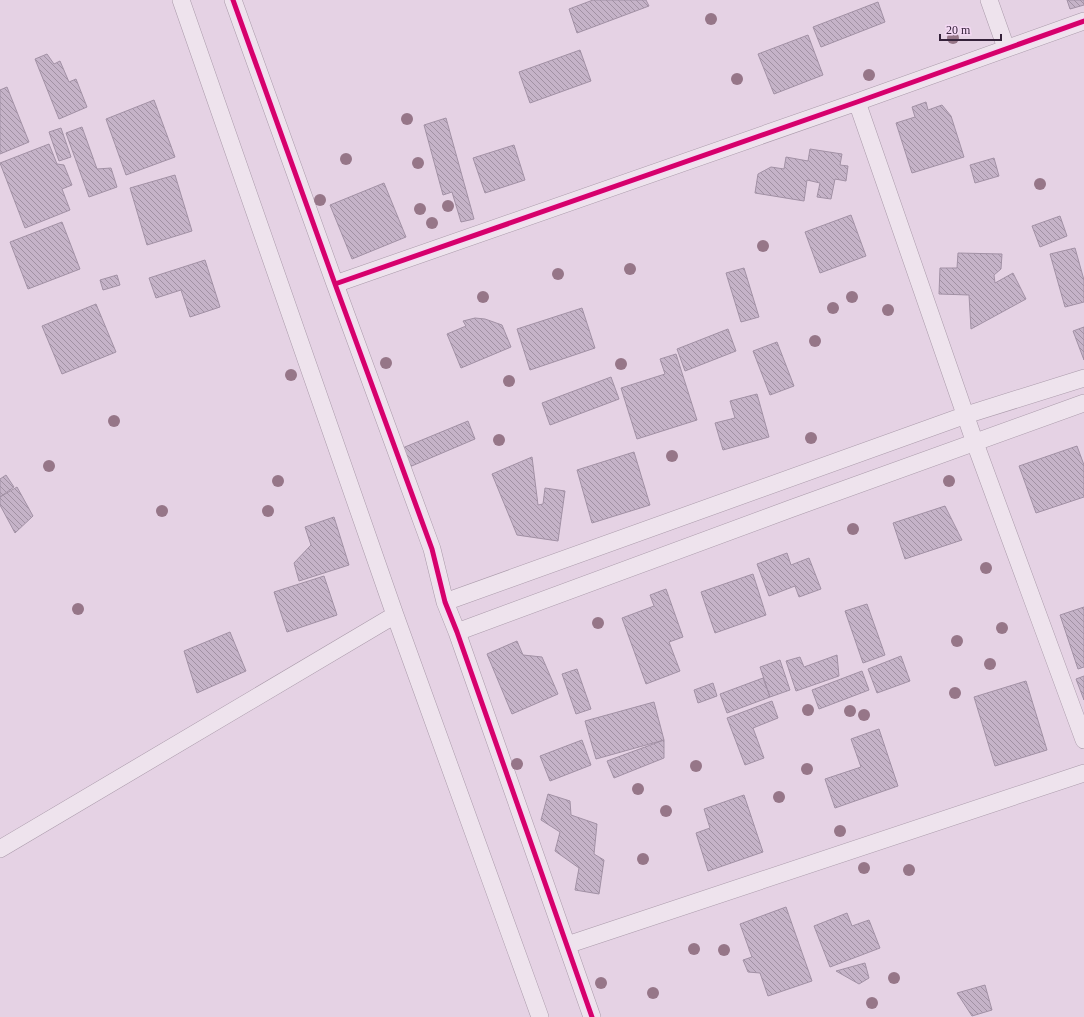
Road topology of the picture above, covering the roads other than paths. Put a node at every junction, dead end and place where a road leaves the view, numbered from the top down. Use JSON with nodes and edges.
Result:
{"nodes":[{"id":1,"x":181,"y":0,"type":"edge"},
{"id":2,"x":233,"y":0,"type":"edge"},
{"id":3,"x":989,"y":0,"type":"edge"},
{"id":4,"x":1084,"y":21,"type":"edge"},
{"id":5,"x":1006,"y":48,"type":"junction"},
{"id":6,"x":857,"y":102,"type":"junction"},
{"id":7,"x":335,"y":284,"type":"junction"},
{"id":8,"x":1084,"y":378,"type":"edge"},
{"id":9,"x":1084,"y":403,"type":"edge"},
{"id":10,"x":966,"y":415,"type":"junction"},
{"id":11,"x":976,"y":443,"type":"junction"},
{"id":12,"x":445,"y":602,"type":"junction"},
{"id":13,"x":395,"y":615,"type":"junction"},
{"id":14,"x":457,"y":632,"type":"junction"},
{"id":15,"x":1084,"y":740,"type":"edge"},
{"id":16,"x":1084,"y":773,"type":"edge"},
{"id":17,"x":0,"y":849,"type":"edge"},
{"id":18,"x":567,"y":945,"type":"junction"},
{"id":19,"x":540,"y":1017,"type":"edge"},
{"id":20,"x":592,"y":1017,"type":"edge"}],
"edges":[{"from":1,"to":13,"type":"street"},
{"from":2,"to":7,"type":"street"},
{"from":3,"to":5,"type":"street"},
{"from":4,"to":5,"type":"street"},
{"from":5,"to":6,"type":"street"},
{"from":6,"to":7,"type":"street"},
{"from":6,"to":10,"type":"street"},
{"from":7,"to":12,"type":"street"},
{"from":8,"to":10,"type":"street"},
{"from":9,"to":11,"type":"street"},
{"from":10,"to":11,"type":"street"},
{"from":10,"to":12,"type":"street"},
{"from":11,"to":14,"type":"street"},
{"from":11,"to":15,"type":"street"},
{"from":12,"to":14,"type":"street"},
{"from":13,"to":17,"type":"street"},
{"from":13,"to":19,"type":"street"},
{"from":14,"to":18,"type":"street"},
{"from":16,"to":18,"type":"street"},
{"from":18,"to":20,"type":"street"}]}
